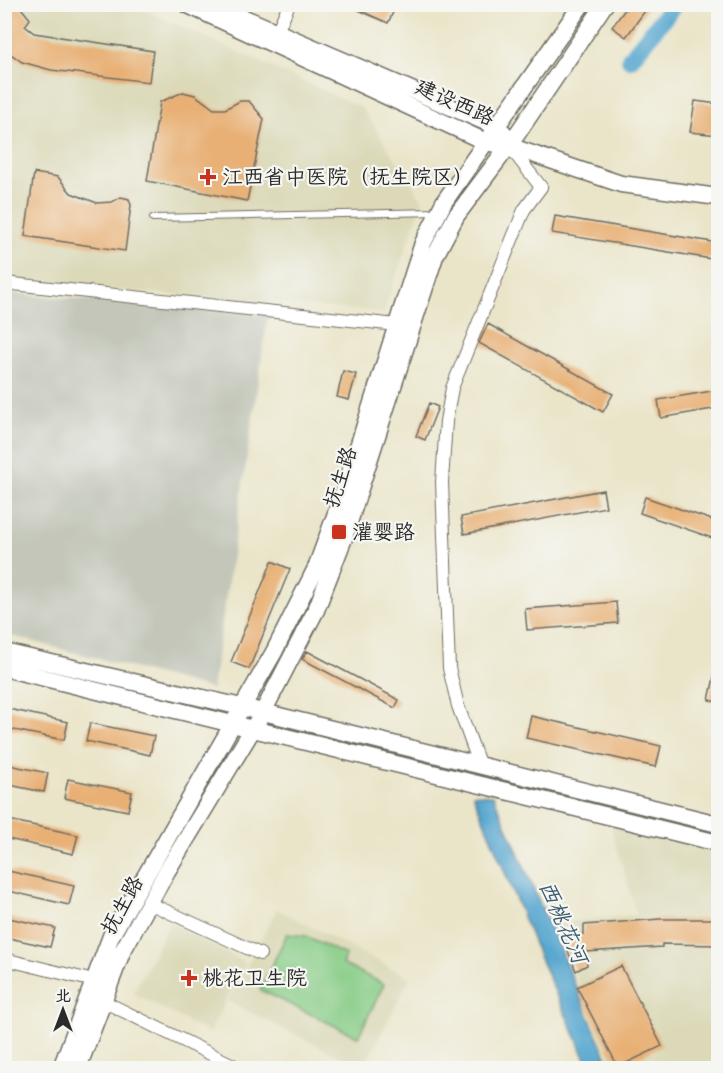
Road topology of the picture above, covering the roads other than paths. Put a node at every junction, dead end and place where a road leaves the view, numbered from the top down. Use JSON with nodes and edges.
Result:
{"nodes":[{"id":1,"x":186,"y":4,"type":"edge"},
{"id":2,"x":214,"y":4,"type":"edge"},
{"id":3,"x":289,"y":4,"type":"edge"},
{"id":4,"x":582,"y":4,"type":"edge"},
{"id":5,"x":605,"y":4,"type":"edge"},
{"id":6,"x":277,"y":32,"type":"junction"},
{"id":7,"x":496,"y":127,"type":"junction"},
{"id":8,"x":486,"y":142,"type":"junction"},
{"id":9,"x":511,"y":143,"type":"junction"},
{"id":10,"x":718,"y":189,"type":"edge"},
{"id":11,"x":718,"y":197,"type":"edge"},
{"id":12,"x":439,"y":212,"type":"junction"},
{"id":13,"x":153,"y":218,"type":"dead end"},
{"id":14,"x":4,"y":283,"type":"edge"},
{"id":15,"x":397,"y":325,"type":"junction"},
{"id":16,"x":4,"y":652,"type":"edge"},
{"id":17,"x":4,"y":668,"type":"edge"},
{"id":18,"x":242,"y":708,"type":"junction"},
{"id":19,"x":263,"y":712,"type":"junction"},
{"id":20,"x":233,"y":723,"type":"junction"},
{"id":21,"x":254,"y":728,"type":"junction"},
{"id":22,"x":480,"y":765,"type":"junction"},
{"id":23,"x":718,"y":825,"type":"edge"},
{"id":24,"x":718,"y":843,"type":"edge"},
{"id":25,"x":149,"y":903,"type":"junction"},
{"id":26,"x":260,"y":954,"type":"dead end"},
{"id":27,"x":4,"y":959,"type":"edge"},
{"id":28,"x":94,"y":981,"type":"junction"},
{"id":29,"x":102,"y":1004,"type":"junction"},
{"id":30,"x":61,"y":1068,"type":"edge"},
{"id":31,"x":78,"y":1068,"type":"edge"},
{"id":32,"x":224,"y":1068,"type":"edge"},
{"id":33,"x":239,"y":1068,"type":"edge"}],
"edges":[{"from":1,"to":8,"type":"main road","name":"建设西路"},
{"from":2,"to":6,"type":"main road","name":"建设西路"},
{"from":3,"to":6,"type":"street"},
{"from":4,"to":7,"type":"main road","name":"抚生路"},
{"from":5,"to":9,"type":"main road","name":"抚生路"},
{"from":6,"to":7,"type":"main road","name":"建设西路"},
{"from":7,"to":8,"type":"main road","name":"抚生路"},
{"from":7,"to":9,"type":"main road","name":"建设西路"},
{"from":8,"to":9,"type":"main road","name":"建设西路"},
{"from":8,"to":12,"type":"main road","name":"抚生路"},
{"from":9,"to":10,"type":"main road","name":"建设西路"},
{"from":9,"to":11,"type":"main road","name":"建设西路"},
{"from":9,"to":19,"type":"main road","name":"抚生路"},
{"from":9,"to":22,"type":"street"},
{"from":12,"to":13,"type":"lane"},
{"from":12,"to":15,"type":"main road","name":"抚生路"},
{"from":14,"to":15,"type":"street"},
{"from":15,"to":18,"type":"main road","name":"抚生路"},
{"from":16,"to":18,"type":"main road"},
{"from":17,"to":20,"type":"main road"},
{"from":18,"to":19,"type":"main road"},
{"from":18,"to":20,"type":"main road","name":"抚生路"},
{"from":19,"to":21,"type":"main road","name":"抚生路"},
{"from":19,"to":22,"type":"main road"},
{"from":20,"to":21,"type":"main road"},
{"from":20,"to":28,"type":"main road","name":"抚生路"},
{"from":21,"to":24,"type":"main road"},
{"from":21,"to":25,"type":"main road","name":"抚生路"},
{"from":22,"to":23,"type":"main road"},
{"from":25,"to":26,"type":"street"},
{"from":25,"to":29,"type":"main road","name":"抚生路"},
{"from":27,"to":28,"type":"street"},
{"from":28,"to":30,"type":"main road","name":"抚生路"},
{"from":29,"to":31,"type":"main road","name":"抚生路"},
{"from":29,"to":32,"type":"street"},
{"from":29,"to":33,"type":"street"}]}
